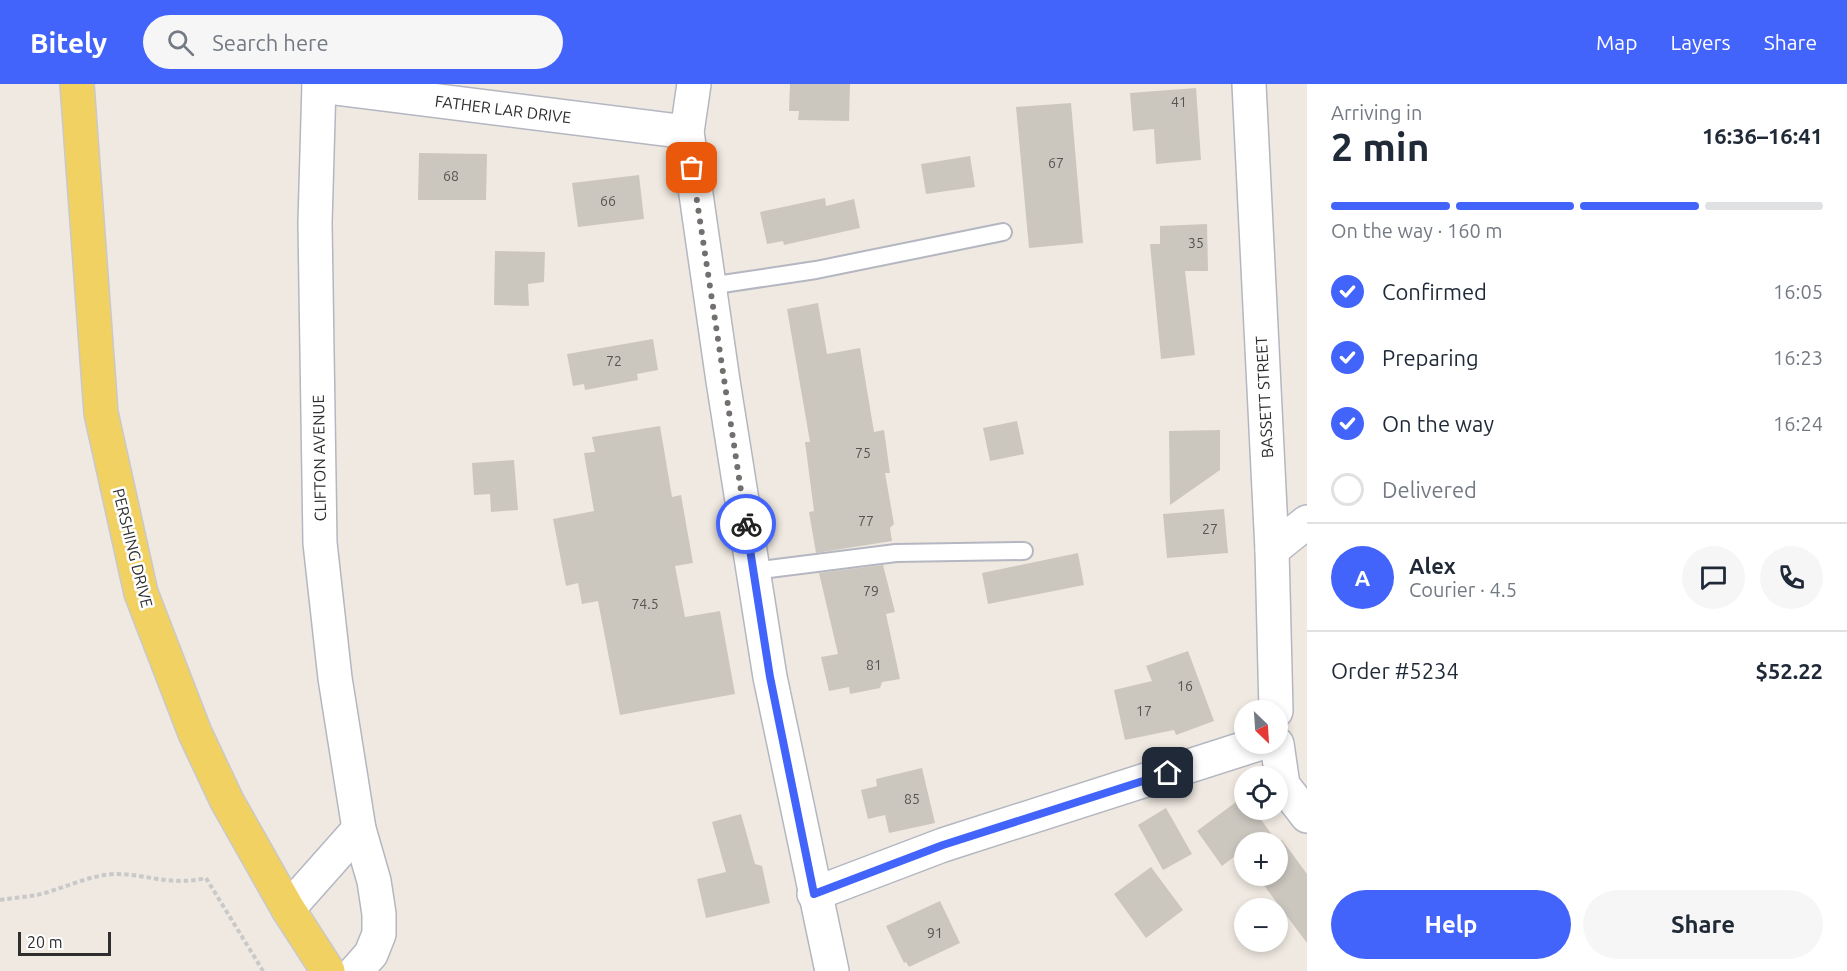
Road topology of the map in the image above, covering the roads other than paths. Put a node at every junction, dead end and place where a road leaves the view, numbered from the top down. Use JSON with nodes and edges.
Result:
{"nodes":[{"id":1,"x":77,"y":84,"type":"edge"},
{"id":2,"x":694,"y":84,"type":"edge"},
{"id":3,"x":1249,"y":84,"type":"edge"},
{"id":4,"x":319,"y":85,"type":"edge"},
{"id":5,"x":687,"y":132,"type":"junction"},
{"id":6,"x":1003,"y":232,"type":"dead end"},
{"id":7,"x":710,"y":286,"type":"junction"},
{"id":8,"x":1307,"y":522,"type":"edge"},
{"id":9,"x":1272,"y":550,"type":"junction"},
{"id":10,"x":1024,"y":551,"type":"dead end"},
{"id":11,"x":753,"y":571,"type":"junction"},
{"id":12,"x":1276,"y":700,"type":"edge"},
{"id":13,"x":1234,"y":752,"type":"edge"},
{"id":14,"x":1278,"y":754,"type":"edge"},
{"id":15,"x":1307,"y":816,"type":"edge"},
{"id":16,"x":358,"y":829,"type":"junction"},
{"id":17,"x":814,"y":894,"type":"junction"},
{"id":18,"x":288,"y":909,"type":"junction"},
{"id":19,"x":328,"y":971,"type":"edge"},
{"id":20,"x":356,"y":971,"type":"edge"},
{"id":21,"x":832,"y":971,"type":"edge"}],
"edges":[{"from":1,"to":18,"type":"main road","name":"PERSHING DRIVE"},
{"from":2,"to":5,"type":"street"},
{"from":3,"to":9,"type":"street","name":"BASSETT STREET"},
{"from":4,"to":5,"type":"street","name":"FATHER LAR DRIVE"},
{"from":4,"to":16,"type":"street","name":"CLIFTON AVENUE"},
{"from":5,"to":7,"type":"street"},
{"from":6,"to":7,"type":"lane"},
{"from":7,"to":11,"type":"street"},
{"from":8,"to":9,"type":"street"},
{"from":9,"to":12,"type":"street","name":"BASSETT STREET"},
{"from":10,"to":11,"type":"lane"},
{"from":11,"to":17,"type":"street"},
{"from":13,"to":17,"type":"street"},
{"from":14,"to":15,"type":"street"},
{"from":16,"to":18,"type":"street"},
{"from":16,"to":20,"type":"street","name":"CLIFTON AVENUE"},
{"from":17,"to":21,"type":"street"},
{"from":18,"to":19,"type":"main road","name":"PERSHING DRIVE"}]}
